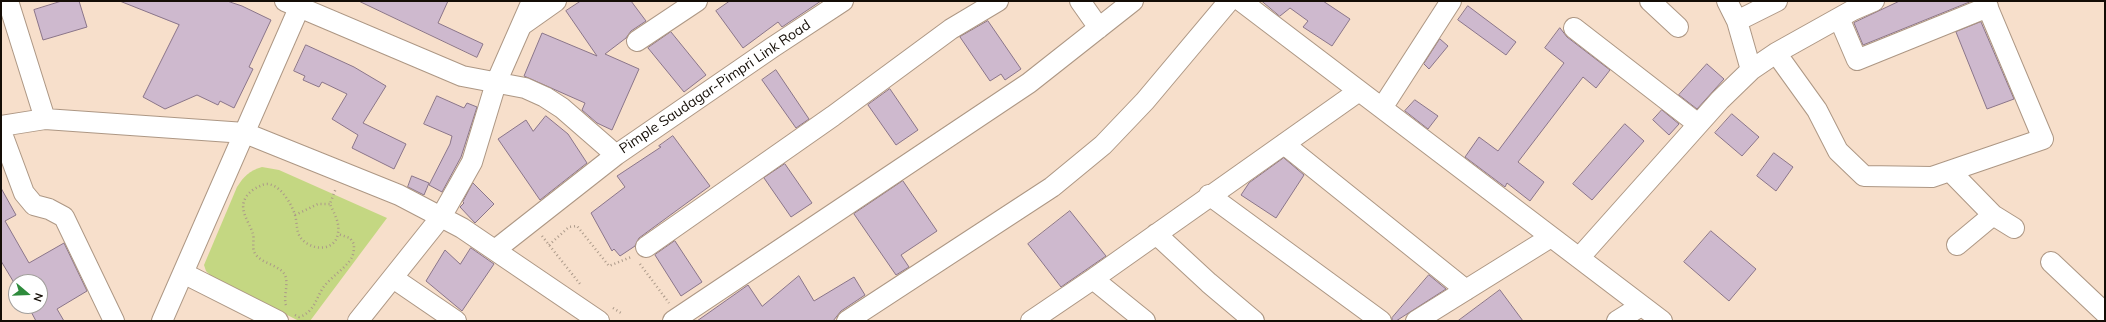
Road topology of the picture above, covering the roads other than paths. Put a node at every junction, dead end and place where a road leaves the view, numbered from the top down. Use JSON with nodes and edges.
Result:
{"nodes":[{"id":1,"x":8,"y":1,"type":"edge"},
{"id":2,"x":532,"y":1,"type":"edge"},
{"id":3,"x":556,"y":1,"type":"edge"},
{"id":4,"x":697,"y":1,"type":"edge"},
{"id":5,"x":843,"y":1,"type":"edge"},
{"id":6,"x":998,"y":1,"type":"edge"},
{"id":7,"x":1080,"y":1,"type":"edge"},
{"id":8,"x":1132,"y":1,"type":"edge"},
{"id":9,"x":1230,"y":1,"type":"edge"},
{"id":10,"x":1241,"y":1,"type":"edge"},
{"id":11,"x":1451,"y":1,"type":"edge"},
{"id":12,"x":1650,"y":1,"type":"edge"},
{"id":13,"x":1727,"y":1,"type":"edge"},
{"id":14,"x":1777,"y":1,"type":"edge"},
{"id":15,"x":1874,"y":1,"type":"edge"},
{"id":16,"x":1986,"y":4,"type":"edge"},
{"id":17,"x":305,"y":6,"type":"edge"},
{"id":18,"x":1839,"y":18,"type":"junction"},
{"id":19,"x":1737,"y":21,"type":"junction"},
{"id":20,"x":522,"y":25,"type":"junction"},
{"id":21,"x":1678,"y":27,"type":"dead end"},
{"id":22,"x":1099,"y":28,"type":"junction"},
{"id":23,"x":1574,"y":28,"type":"dead end"},
{"id":24,"x":637,"y":41,"type":"dead end"},
{"id":25,"x":1776,"y":53,"type":"junction"},
{"id":26,"x":1751,"y":70,"type":"junction"},
{"id":27,"x":496,"y":84,"type":"junction"},
{"id":28,"x":1359,"y":90,"type":"junction"},
{"id":29,"x":1382,"y":108,"type":"junction"},
{"id":30,"x":45,"y":119,"type":"junction"},
{"id":31,"x":1698,"y":124,"type":"junction"},
{"id":32,"x":1,"y":126,"type":"edge"},
{"id":33,"x":1,"y":131,"type":"edge"},
{"id":34,"x":245,"y":133,"type":"junction"},
{"id":35,"x":1284,"y":144,"type":"junction"},
{"id":36,"x":616,"y":155,"type":"junction"},
{"id":37,"x":1950,"y":171,"type":"junction"},
{"id":38,"x":1209,"y":196,"type":"junction"},
{"id":39,"x":1993,"y":215,"type":"junction"},
{"id":40,"x":441,"y":217,"type":"junction"},
{"id":41,"x":2014,"y":228,"type":"dead end"},
{"id":42,"x":1156,"y":234,"type":"junction"},
{"id":43,"x":1551,"y":237,"type":"junction"},
{"id":44,"x":1958,"y":245,"type":"dead end"},
{"id":45,"x":495,"y":250,"type":"junction"},
{"id":46,"x":639,"y":255,"type":"road end"},
{"id":47,"x":1579,"y":258,"type":"junction"},
{"id":48,"x":2051,"y":262,"type":"dead end"},
{"id":49,"x":183,"y":273,"type":"junction"},
{"id":50,"x":393,"y":278,"type":"junction"},
{"id":51,"x":1093,"y":279,"type":"junction"},
{"id":52,"x":1466,"y":290,"type":"junction"},
{"id":53,"x":1641,"y":306,"type":"junction"},
{"id":54,"x":671,"y":312,"type":"edge"},
{"id":55,"x":603,"y":313,"type":"edge"},
{"id":56,"x":2105,"y":313,"type":"edge"},
{"id":57,"x":286,"y":314,"type":"edge"},
{"id":58,"x":114,"y":321,"type":"edge"},
{"id":59,"x":162,"y":321,"type":"edge"},
{"id":60,"x":358,"y":321,"type":"edge"},
{"id":61,"x":456,"y":321,"type":"edge"},
{"id":62,"x":847,"y":321,"type":"edge"},
{"id":63,"x":1031,"y":321,"type":"edge"},
{"id":64,"x":1145,"y":321,"type":"edge"},
{"id":65,"x":1254,"y":321,"type":"edge"},
{"id":66,"x":1381,"y":321,"type":"edge"},
{"id":67,"x":1416,"y":321,"type":"edge"},
{"id":68,"x":1617,"y":321,"type":"edge"},
{"id":69,"x":1662,"y":321,"type":"edge"}],
"edges":[{"from":1,"to":30,"type":"street"},
{"from":2,"to":20,"type":"street"},
{"from":3,"to":20,"type":"street"},
{"from":4,"to":24,"type":"street"},
{"from":5,"to":36,"type":"street","name":"Pimple Saudagar-Pimpri Link Road"},
{"from":6,"to":46,"type":"street"},
{"from":7,"to":22,"type":"street"},
{"from":8,"to":22,"type":"street"},
{"from":9,"to":62,"type":"street"},
{"from":10,"to":28,"type":"street"},
{"from":11,"to":29,"type":"street"},
{"from":12,"to":21,"type":"street"},
{"from":13,"to":19,"type":"street"},
{"from":14,"to":19,"type":"street"},
{"from":15,"to":18,"type":"street"},
{"from":16,"to":18,"type":"street"},
{"from":16,"to":37,"type":"street"},
{"from":17,"to":27,"type":"street","name":"Pimple Saudagar-Pimpri Link Road"},
{"from":17,"to":34,"type":"street"},
{"from":18,"to":25,"type":"street"},
{"from":19,"to":26,"type":"street"},
{"from":20,"to":27,"type":"street"},
{"from":22,"to":54,"type":"street"},
{"from":23,"to":31,"type":"street"},
{"from":25,"to":26,"type":"street"},
{"from":25,"to":37,"type":"street"},
{"from":26,"to":31,"type":"street"},
{"from":27,"to":36,"type":"street","name":"Pimple Saudagar-Pimpri Link Road"},
{"from":27,"to":40,"type":"street"},
{"from":28,"to":29,"type":"street"},
{"from":28,"to":35,"type":"street"},
{"from":29,"to":43,"type":"street"},
{"from":30,"to":32,"type":"street"},
{"from":30,"to":34,"type":"street"},
{"from":31,"to":47,"type":"street"},
{"from":33,"to":58,"type":"street"},
{"from":34,"to":40,"type":"street"},
{"from":34,"to":49,"type":"street"},
{"from":35,"to":38,"type":"street"},
{"from":35,"to":52,"type":"street"},
{"from":36,"to":45,"type":"street"},
{"from":37,"to":39,"type":"street"},
{"from":38,"to":42,"type":"street"},
{"from":38,"to":66,"type":"street"},
{"from":39,"to":41,"type":"street"},
{"from":39,"to":44,"type":"street"},
{"from":40,"to":45,"type":"street"},
{"from":40,"to":50,"type":"street"},
{"from":42,"to":51,"type":"street"},
{"from":42,"to":65,"type":"street"},
{"from":43,"to":47,"type":"street"},
{"from":43,"to":52,"type":"street"},
{"from":45,"to":55,"type":"street"},
{"from":47,"to":53,"type":"street"},
{"from":48,"to":56,"type":"street"},
{"from":49,"to":57,"type":"street"},
{"from":49,"to":59,"type":"street"},
{"from":50,"to":60,"type":"street"},
{"from":50,"to":61,"type":"street"},
{"from":51,"to":63,"type":"street"},
{"from":51,"to":64,"type":"street"},
{"from":52,"to":67,"type":"street"},
{"from":53,"to":68,"type":"street"},
{"from":53,"to":69,"type":"street"}]}
